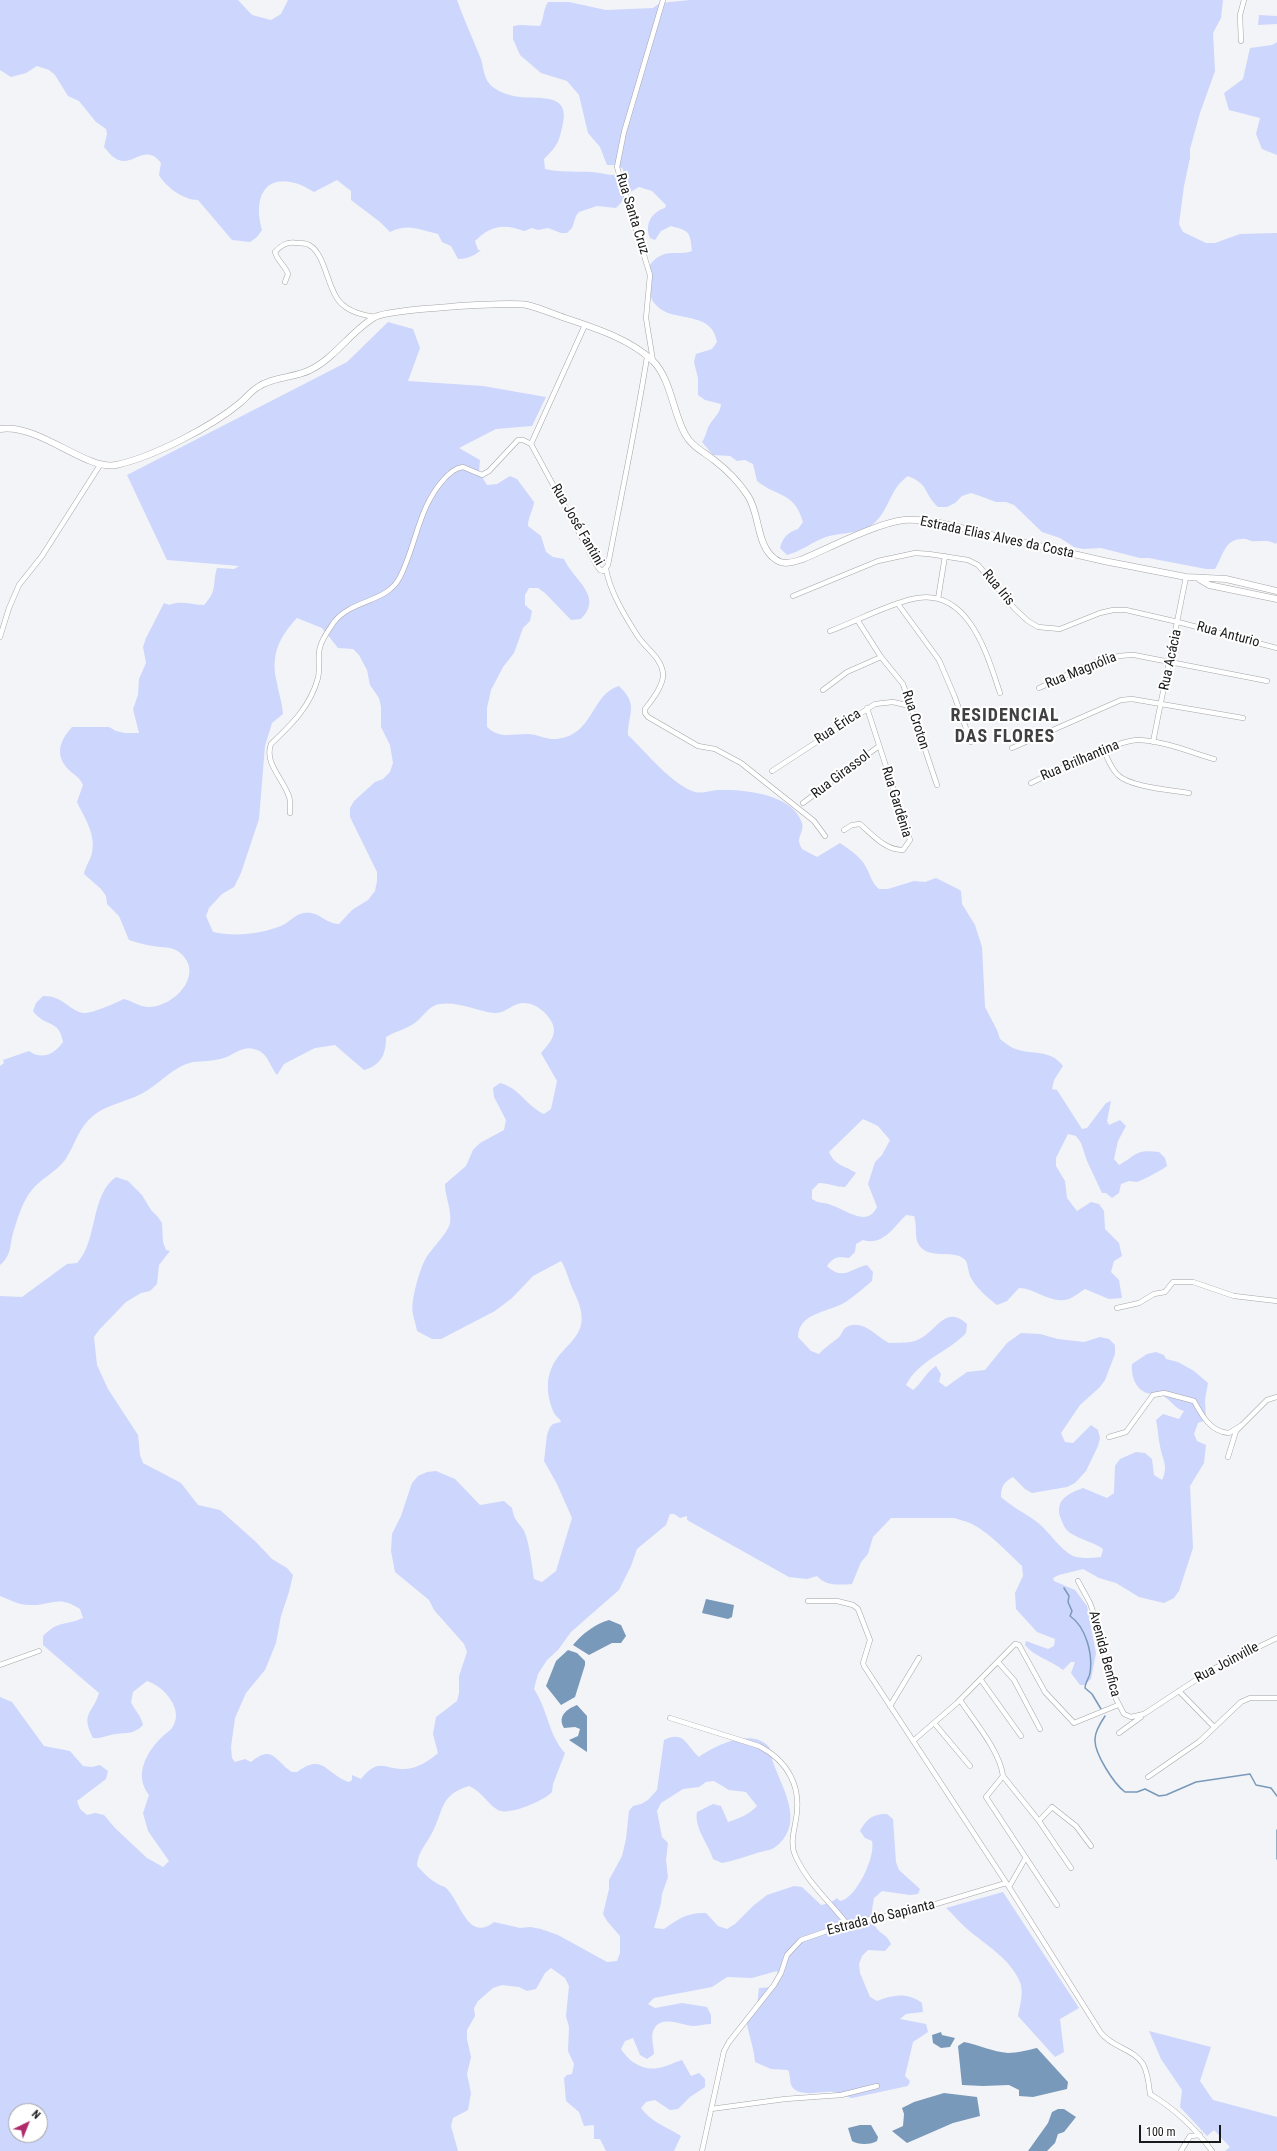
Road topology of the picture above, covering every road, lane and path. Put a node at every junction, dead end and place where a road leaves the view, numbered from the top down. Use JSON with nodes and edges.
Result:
{"nodes":[{"id":1,"x":663,"y":0,"type":"edge"},
{"id":2,"x":1244,"y":0,"type":"edge"},
{"id":3,"x":1241,"y":41,"type":"dead end"},
{"id":4,"x":285,"y":282,"type":"dead end"},
{"id":5,"x":376,"y":317,"type":"junction"},
{"id":6,"x":585,"y":325,"type":"junction"},
{"id":7,"x":647,"y":357,"type":"junction"},
{"id":8,"x":653,"y":361,"type":"junction"},
{"id":9,"x":0,"y":428,"type":"edge"},
{"id":10,"x":531,"y":444,"type":"junction"},
{"id":11,"x":100,"y":465,"type":"junction"},
{"id":12,"x":944,"y":556,"type":"junction"},
{"id":13,"x":606,"y":569,"type":"junction"},
{"id":14,"x":1186,"y":577,"type":"junction"},
{"id":15,"x":1198,"y":579,"type":"junction"},
{"id":16,"x":1277,"y":590,"type":"edge"},
{"id":17,"x":793,"y":596,"type":"dead end"},
{"id":18,"x":938,"y":599,"type":"junction"},
{"id":19,"x":1277,"y":599,"type":"edge"},
{"id":20,"x":898,"y":604,"type":"junction"},
{"id":21,"x":858,"y":621,"type":"junction"},
{"id":22,"x":1178,"y":622,"type":"junction"},
{"id":23,"x":830,"y":631,"type":"dead end"},
{"id":24,"x":0,"y":638,"type":"edge"},
{"id":25,"x":1277,"y":648,"type":"edge"},
{"id":26,"x":881,"y":658,"type":"junction"},
{"id":27,"x":1170,"y":662,"type":"junction"},
{"id":28,"x":1267,"y":681,"type":"dead end"},
{"id":29,"x":1040,"y":688,"type":"dead end"},
{"id":30,"x":824,"y":690,"type":"dead end"},
{"id":31,"x":1000,"y":693,"type":"dead end"},
{"id":32,"x":1162,"y":703,"type":"junction"},
{"id":33,"x":910,"y":706,"type":"junction"},
{"id":34,"x":867,"y":708,"type":"junction"},
{"id":35,"x":1243,"y":718,"type":"dead end"},
{"id":36,"x":971,"y":742,"type":"dead end"},
{"id":37,"x":1153,"y":742,"type":"junction"},
{"id":38,"x":878,"y":746,"type":"junction"},
{"id":39,"x":1012,"y":748,"type":"dead end"},
{"id":40,"x":1104,"y":751,"type":"junction"},
{"id":41,"x":1214,"y":758,"type":"dead end"},
{"id":42,"x":772,"y":771,"type":"dead end"},
{"id":43,"x":1031,"y":783,"type":"dead end"},
{"id":44,"x":937,"y":785,"type":"dead end"},
{"id":45,"x":1189,"y":793,"type":"dead end"},
{"id":46,"x":803,"y":803,"type":"dead end"},
{"id":47,"x":290,"y":813,"type":"dead end"},
{"id":48,"x":844,"y":830,"type":"dead end"},
{"id":49,"x":824,"y":836,"type":"dead end"},
{"id":50,"x":1277,"y":1301,"type":"edge"},
{"id":51,"x":1117,"y":1308,"type":"dead end"},
{"id":52,"x":1277,"y":1397,"type":"edge"},
{"id":53,"x":1242,"y":1425,"type":"junction"},
{"id":54,"x":1108,"y":1437,"type":"dead end"},
{"id":55,"x":1228,"y":1457,"type":"dead end"},
{"id":56,"x":1078,"y":1581,"type":"dead end"},
{"id":57,"x":808,"y":1601,"type":"dead end"},
{"id":58,"x":1277,"y":1638,"type":"edge"},
{"id":59,"x":39,"y":1651,"type":"dead end"},
{"id":60,"x":919,"y":1658,"type":"dead end"},
{"id":61,"x":998,"y":1662,"type":"junction"},
{"id":62,"x":0,"y":1665,"type":"edge"},
{"id":63,"x":981,"y":1680,"type":"junction"},
{"id":64,"x":1179,"y":1691,"type":"junction"},
{"id":65,"x":1277,"y":1698,"type":"edge"},
{"id":66,"x":960,"y":1700,"type":"junction"},
{"id":67,"x":1118,"y":1705,"type":"junction"},
{"id":68,"x":890,"y":1706,"type":"junction"},
{"id":69,"x":1149,"y":1711,"type":"junction"},
{"id":70,"x":670,"y":1718,"type":"dead end"},
{"id":71,"x":934,"y":1723,"type":"junction"},
{"id":72,"x":1214,"y":1727,"type":"junction"},
{"id":73,"x":1040,"y":1729,"type":"dead end"},
{"id":74,"x":1119,"y":1733,"type":"dead end"},
{"id":75,"x":1021,"y":1736,"type":"dead end"},
{"id":76,"x":913,"y":1741,"type":"junction"},
{"id":77,"x":970,"y":1766,"type":"dead end"},
{"id":78,"x":1003,"y":1776,"type":"junction"},
{"id":79,"x":1148,"y":1777,"type":"dead end"},
{"id":80,"x":1039,"y":1821,"type":"junction"},
{"id":81,"x":1091,"y":1846,"type":"dead end"},
{"id":82,"x":1025,"y":1859,"type":"junction"},
{"id":83,"x":1071,"y":1868,"type":"dead end"},
{"id":84,"x":1007,"y":1885,"type":"junction"},
{"id":85,"x":1057,"y":1905,"type":"dead end"},
{"id":86,"x":847,"y":1924,"type":"junction"},
{"id":87,"x":877,"y":2086,"type":"dead end"},
{"id":88,"x":711,"y":2109,"type":"junction"},
{"id":89,"x":1200,"y":2135,"type":"junction"},
{"id":90,"x":702,"y":2151,"type":"edge"},
{"id":91,"x":1181,"y":2151,"type":"edge"},
{"id":92,"x":1212,"y":2151,"type":"edge"}],
"edges":[{"from":1,"to":8,"type":"street","name":"Rua Santa Cruz"},
{"from":2,"to":3,"type":"street"},
{"from":4,"to":5,"type":"street"},
{"from":5,"to":6,"type":"street","name":"Estrada Elias Alves da Costa"},
{"from":5,"to":11,"type":"street","name":"Estrada Elias Alves da Costa"},
{"from":6,"to":7,"type":"street","name":"Estrada Elias Alves da Costa"},
{"from":6,"to":10,"type":"street"},
{"from":7,"to":8,"type":"street","name":"Estrada Elias Alves da Costa"},
{"from":7,"to":13,"type":"street","name":"Rua José Fantini"},
{"from":8,"to":14,"type":"street","name":"Estrada Elias Alves da Costa"},
{"from":9,"to":11,"type":"street"},
{"from":10,"to":13,"type":"street","name":"Rua José Fantini"},
{"from":10,"to":47,"type":"street"},
{"from":11,"to":24,"type":"street"},
{"from":12,"to":17,"type":"street","name":"Rua Iris"},
{"from":12,"to":18,"type":"street"},
{"from":12,"to":22,"type":"street","name":"Rua Iris"},
{"from":13,"to":49,"type":"street"},
{"from":14,"to":15,"type":"street","name":"Estrada Elias Alves da Costa"},
{"from":14,"to":22,"type":"street","name":"Rua Acácia"},
{"from":15,"to":16,"type":"street","name":"Estrada Elias Alves da Costa"},
{"from":15,"to":19,"type":"street","name":"Estrada Elias Alves da Costa"},
{"from":18,"to":20,"type":"street"},
{"from":18,"to":31,"type":"street"},
{"from":20,"to":21,"type":"street"},
{"from":20,"to":36,"type":"street"},
{"from":21,"to":23,"type":"street"},
{"from":21,"to":26,"type":"street","name":"Rua Croton"},
{"from":22,"to":25,"type":"street","name":"Rua Anturio"},
{"from":22,"to":27,"type":"street","name":"Rua Acácia"},
{"from":26,"to":30,"type":"street"},
{"from":26,"to":33,"type":"street","name":"Rua Croton"},
{"from":27,"to":28,"type":"street","name":"Rua Magnólia"},
{"from":27,"to":29,"type":"street","name":"Rua Magnólia"},
{"from":27,"to":32,"type":"street","name":"Rua Acácia"},
{"from":32,"to":35,"type":"street"},
{"from":32,"to":37,"type":"street","name":"Rua Acácia"},
{"from":32,"to":39,"type":"street"},
{"from":33,"to":34,"type":"street","name":"Rua Érica"},
{"from":33,"to":44,"type":"street","name":"Rua Croton"},
{"from":34,"to":38,"type":"street","name":"Rua Gardênia"},
{"from":34,"to":42,"type":"street","name":"Rua Érica"},
{"from":37,"to":40,"type":"street","name":"Rua Brilhantina"},
{"from":37,"to":41,"type":"street","name":"Rua Brilhantina"},
{"from":38,"to":46,"type":"street","name":"Rua Girassol"},
{"from":38,"to":48,"type":"street","name":"Rua Gardênia"},
{"from":40,"to":43,"type":"street","name":"Rua Brilhantina"},
{"from":40,"to":45,"type":"street"},
{"from":50,"to":51,"type":"street"},
{"from":52,"to":53,"type":"street"},
{"from":53,"to":54,"type":"street"},
{"from":53,"to":55,"type":"street"},
{"from":56,"to":67,"type":"street","name":"Avenida Benfica"},
{"from":57,"to":68,"type":"street"},
{"from":58,"to":64,"type":"street","name":"Rua Joinville"},
{"from":59,"to":62,"type":"street"},
{"from":60,"to":68,"type":"street"},
{"from":61,"to":63,"type":"street"},
{"from":61,"to":67,"type":"street"},
{"from":61,"to":73,"type":"street"},
{"from":63,"to":66,"type":"street"},
{"from":63,"to":75,"type":"street"},
{"from":64,"to":69,"type":"street","name":"Avenida Benfica"},
{"from":64,"to":72,"type":"street"},
{"from":65,"to":72,"type":"street"},
{"from":66,"to":71,"type":"street"},
{"from":66,"to":78,"type":"street"},
{"from":67,"to":69,"type":"street","name":"Avenida Benfica"},
{"from":68,"to":76,"type":"street"},
{"from":69,"to":74,"type":"street"},
{"from":70,"to":86,"type":"street"},
{"from":71,"to":76,"type":"street"},
{"from":71,"to":77,"type":"street"},
{"from":72,"to":79,"type":"street"},
{"from":76,"to":84,"type":"street"},
{"from":78,"to":80,"type":"street"},
{"from":78,"to":82,"type":"street"},
{"from":80,"to":81,"type":"street"},
{"from":80,"to":83,"type":"street"},
{"from":82,"to":84,"type":"street"},
{"from":82,"to":85,"type":"street"},
{"from":84,"to":86,"type":"street","name":"Estrada do Sapianta"},
{"from":84,"to":89,"type":"street"},
{"from":86,"to":88,"type":"street","name":"Estrada do Sapianta"},
{"from":87,"to":88,"type":"street"},
{"from":88,"to":90,"type":"street","name":"Estrada do Sapianta"},
{"from":89,"to":91,"type":"street"},
{"from":89,"to":92,"type":"street"}]}
